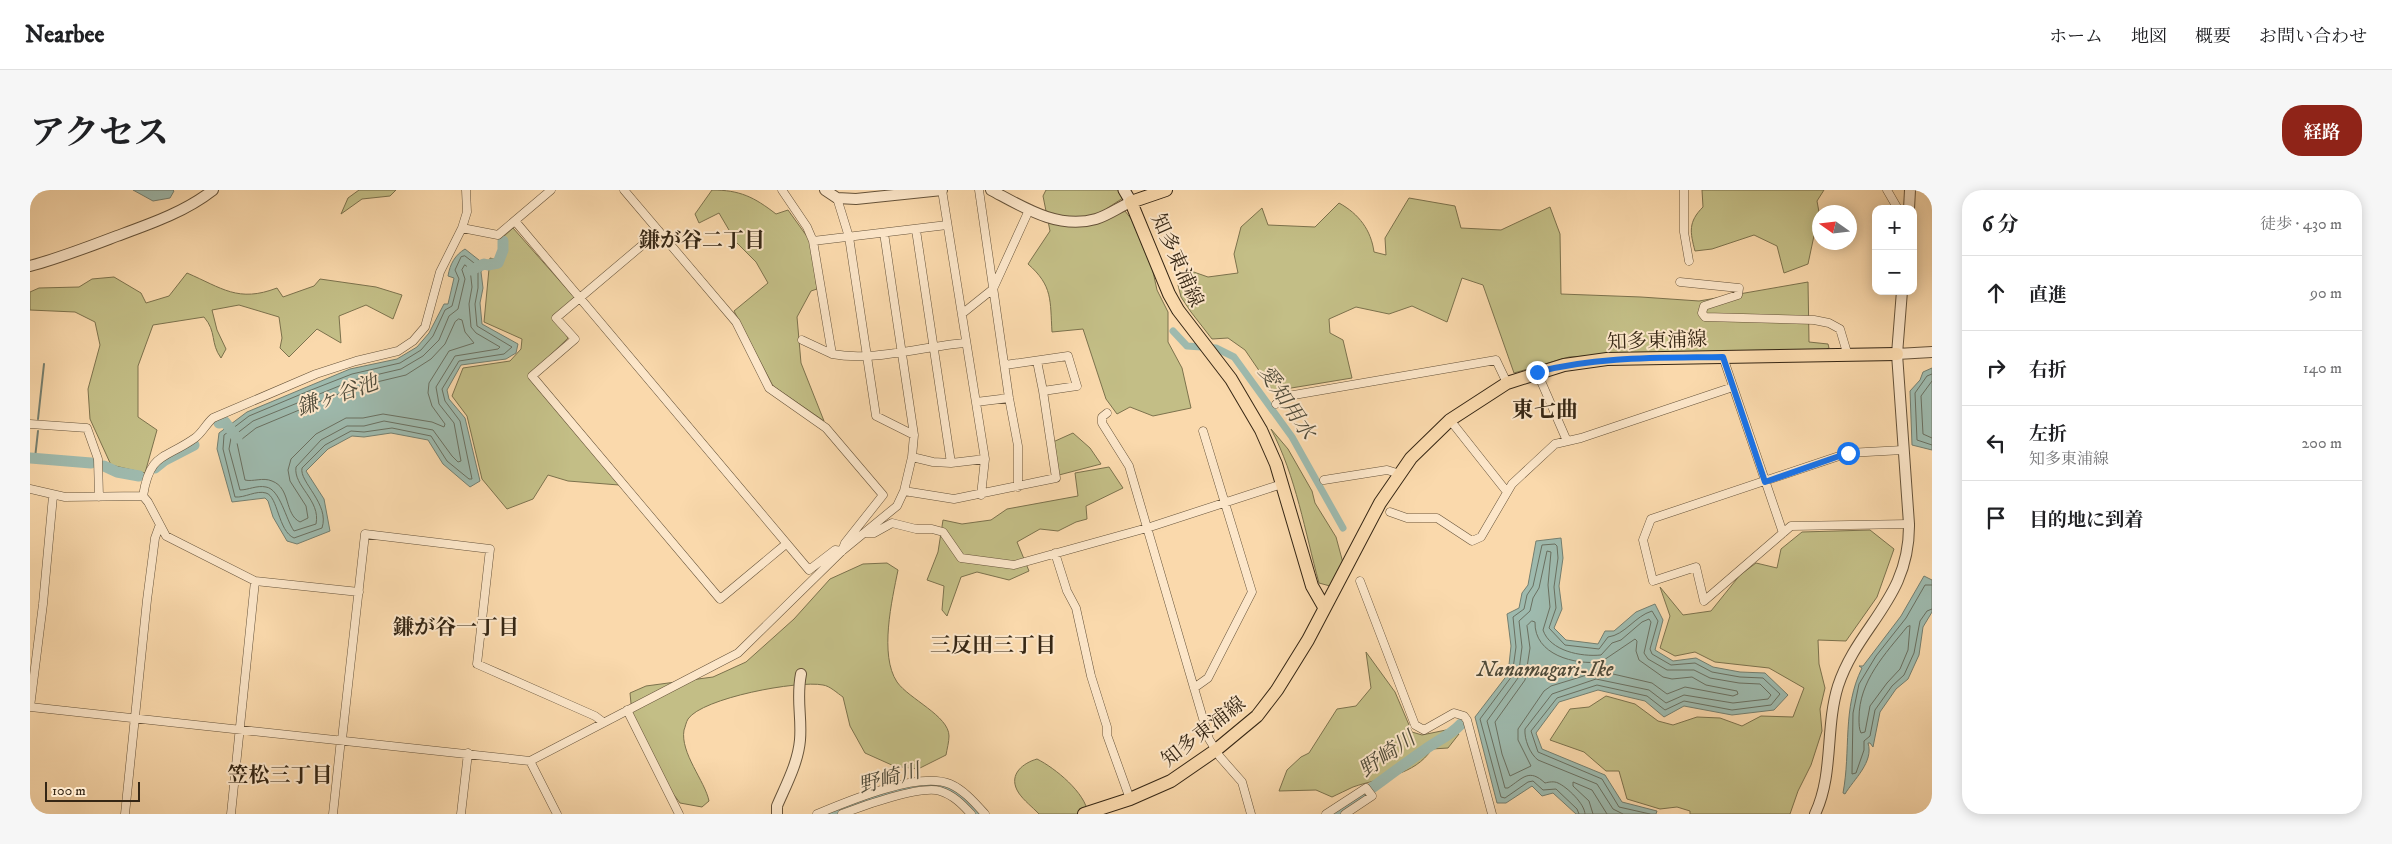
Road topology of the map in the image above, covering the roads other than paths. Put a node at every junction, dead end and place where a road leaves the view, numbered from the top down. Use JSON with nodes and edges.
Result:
{"nodes":[{"id":1,"x":213,"y":190,"type":"edge"},
{"id":2,"x":466,"y":190,"type":"edge"},
{"id":3,"x":551,"y":190,"type":"edge"},
{"id":4,"x":624,"y":190,"type":"edge"},
{"id":5,"x":782,"y":190,"type":"edge"},
{"id":6,"x":825,"y":190,"type":"edge"},
{"id":7,"x":942,"y":190,"type":"edge"},
{"id":8,"x":979,"y":190,"type":"edge"},
{"id":9,"x":991,"y":190,"type":"edge"},
{"id":10,"x":1124,"y":190,"type":"edge"},
{"id":11,"x":1166,"y":190,"type":"edge"},
{"id":12,"x":1684,"y":190,"type":"edge"},
{"id":13,"x":1887,"y":190,"type":"edge"},
{"id":14,"x":1910,"y":190,"type":"edge"},
{"id":15,"x":907,"y":191,"type":"edge"},
{"id":16,"x":875,"y":194,"type":"edge"},
{"id":17,"x":837,"y":198,"type":"junction"},
{"id":18,"x":1131,"y":202,"type":"junction"},
{"id":19,"x":1896,"y":205,"type":"edge"},
{"id":20,"x":1909,"y":205,"type":"edge"},
{"id":21,"x":1028,"y":210,"type":"junction"},
{"id":22,"x":515,"y":221,"type":"junction"},
{"id":23,"x":947,"y":224,"type":"junction"},
{"id":24,"x":462,"y":228,"type":"junction"},
{"id":25,"x":916,"y":230,"type":"junction"},
{"id":26,"x":659,"y":231,"type":"junction"},
{"id":27,"x":884,"y":233,"type":"junction"},
{"id":28,"x":849,"y":237,"type":"junction"},
{"id":29,"x":813,"y":242,"type":"junction"},
{"id":30,"x":1689,"y":262,"type":"dead end"},
{"id":31,"x":30,"y":266,"type":"edge"},
{"id":32,"x":1680,"y":282,"type":"dead end"},
{"id":33,"x":993,"y":289,"type":"junction"},
{"id":34,"x":1902,"y":295,"type":"edge"},
{"id":35,"x":579,"y":298,"type":"junction"},
{"id":36,"x":963,"y":313,"type":"junction"},
{"id":37,"x":802,"y":340,"type":"dead end"},
{"id":38,"x":966,"y":343,"type":"junction"},
{"id":39,"x":933,"y":346,"type":"junction"},
{"id":40,"x":901,"y":352,"type":"junction"},
{"id":41,"x":1932,"y":352,"type":"edge"},
{"id":42,"x":832,"y":354,"type":"junction"},
{"id":43,"x":1896,"y":354,"type":"junction"},
{"id":44,"x":867,"y":356,"type":"junction"},
{"id":45,"x":1848,"y":356,"type":"junction"},
{"id":46,"x":1723,"y":357,"type":"junction"},
{"id":47,"x":1037,"y":361,"type":"junction"},
{"id":48,"x":1005,"y":365,"type":"junction"},
{"id":49,"x":1537,"y":372,"type":"junction"},
{"id":50,"x":1506,"y":383,"type":"junction"},
{"id":51,"x":1733,"y":387,"type":"junction"},
{"id":52,"x":1042,"y":391,"type":"junction"},
{"id":53,"x":1009,"y":398,"type":"junction"},
{"id":54,"x":976,"y":402,"type":"junction"},
{"id":55,"x":1276,"y":404,"type":"dead end"},
{"id":56,"x":1107,"y":413,"type":"dead end"},
{"id":57,"x":1450,"y":420,"type":"junction"},
{"id":58,"x":30,"y":424,"type":"edge"},
{"id":59,"x":1203,"y":431,"type":"dead end"},
{"id":60,"x":914,"y":435,"type":"junction"},
{"id":61,"x":1567,"y":441,"type":"junction"},
{"id":62,"x":1903,"y":450,"type":"junction"},
{"id":63,"x":912,"y":457,"type":"junction"},
{"id":64,"x":985,"y":459,"type":"junction"},
{"id":65,"x":951,"y":463,"type":"junction"},
{"id":66,"x":1400,"y":474,"type":"junction"},
{"id":67,"x":1324,"y":480,"type":"dead end"},
{"id":68,"x":1765,"y":482,"type":"junction"},
{"id":69,"x":1282,"y":484,"type":"junction"},
{"id":70,"x":1018,"y":486,"type":"junction"},
{"id":71,"x":30,"y":490,"type":"edge"},
{"id":72,"x":904,"y":491,"type":"junction"},
{"id":73,"x":1507,"y":492,"type":"junction"},
{"id":74,"x":981,"y":495,"type":"junction"},
{"id":75,"x":53,"y":496,"type":"junction"},
{"id":76,"x":143,"y":496,"type":"junction"},
{"id":77,"x":99,"y":497,"type":"junction"},
{"id":78,"x":1224,"y":502,"type":"junction"},
{"id":79,"x":1390,"y":512,"type":"dead end"},
{"id":80,"x":1909,"y":524,"type":"junction"},
{"id":81,"x":159,"y":527,"type":"junction"},
{"id":82,"x":1146,"y":528,"type":"junction"},
{"id":83,"x":866,"y":533,"type":"junction"},
{"id":84,"x":1783,"y":533,"type":"junction"},
{"id":85,"x":786,"y":544,"type":"junction"},
{"id":86,"x":842,"y":551,"type":"junction"},
{"id":87,"x":1055,"y":552,"type":"junction"},
{"id":88,"x":255,"y":581,"type":"junction"},
{"id":89,"x":1360,"y":581,"type":"dead end"},
{"id":90,"x":358,"y":592,"type":"junction"},
{"id":91,"x":1324,"y":607,"type":"junction"},
{"id":92,"x":802,"y":674,"type":"dead end"},
{"id":93,"x":1194,"y":688,"type":"junction"},
{"id":94,"x":627,"y":710,"type":"junction"},
{"id":95,"x":136,"y":717,"type":"junction"},
{"id":96,"x":603,"y":722,"type":"junction"},
{"id":97,"x":240,"y":729,"type":"junction"},
{"id":98,"x":342,"y":739,"type":"junction"},
{"id":99,"x":1216,"y":750,"type":"junction"},
{"id":100,"x":468,"y":753,"type":"junction"},
{"id":101,"x":530,"y":760,"type":"junction"},
{"id":102,"x":1130,"y":799,"type":"junction"},
{"id":103,"x":126,"y":814,"type":"edge"},
{"id":104,"x":231,"y":814,"type":"edge"},
{"id":105,"x":333,"y":814,"type":"edge"},
{"id":106,"x":461,"y":814,"type":"edge"},
{"id":107,"x":558,"y":814,"type":"edge"},
{"id":108,"x":679,"y":814,"type":"edge"},
{"id":109,"x":777,"y":814,"type":"edge"},
{"id":110,"x":817,"y":814,"type":"edge"},
{"id":111,"x":842,"y":814,"type":"edge"},
{"id":112,"x":971,"y":814,"type":"edge"},
{"id":113,"x":985,"y":814,"type":"edge"},
{"id":114,"x":1084,"y":814,"type":"edge"},
{"id":115,"x":1251,"y":814,"type":"edge"},
{"id":116,"x":1326,"y":814,"type":"edge"},
{"id":117,"x":1345,"y":814,"type":"edge"},
{"id":118,"x":1492,"y":814,"type":"edge"},
{"id":119,"x":1815,"y":814,"type":"edge"}],
"edges":[{"from":1,"to":31,"type":"street"},
{"from":2,"to":24,"type":"street"},
{"from":3,"to":22,"type":"street"},
{"from":4,"to":26,"type":"street"},
{"from":5,"to":29,"type":"street"},
{"from":6,"to":17,"type":"street"},
{"from":7,"to":15,"type":"street"},
{"from":7,"to":23,"type":"street"},
{"from":8,"to":33,"type":"street"},
{"from":9,"to":21,"type":"street"},
{"from":10,"to":18,"type":"main road"},
{"from":11,"to":18,"type":"main road","name":"知多東浦線"},
{"from":12,"to":30,"type":"street"},
{"from":13,"to":19,"type":"street"},
{"from":14,"to":20,"type":"street"},
{"from":15,"to":16,"type":"street"},
{"from":16,"to":17,"type":"street"},
{"from":17,"to":28,"type":"street"},
{"from":18,"to":21,"type":"street"},
{"from":18,"to":69,"type":"main road","name":"知多東浦線"},
{"from":21,"to":33,"type":"street"},
{"from":22,"to":24,"type":"street"},
{"from":22,"to":35,"type":"street"},
{"from":23,"to":25,"type":"street"},
{"from":23,"to":36,"type":"street"},
{"from":24,"to":76,"type":"street"},
{"from":25,"to":27,"type":"street"},
{"from":25,"to":39,"type":"street"},
{"from":26,"to":35,"type":"street"},
{"from":26,"to":86,"type":"street"},
{"from":27,"to":28,"type":"street"},
{"from":27,"to":40,"type":"street"},
{"from":28,"to":29,"type":"street"},
{"from":28,"to":44,"type":"street"},
{"from":29,"to":42,"type":"street"},
{"from":32,"to":45,"type":"street"},
{"from":33,"to":36,"type":"street"},
{"from":33,"to":48,"type":"street"},
{"from":34,"to":43,"type":"street"},
{"from":35,"to":85,"type":"street"},
{"from":35,"to":85,"type":"street"},
{"from":36,"to":38,"type":"street"},
{"from":37,"to":42,"type":"street"},
{"from":38,"to":39,"type":"street"},
{"from":38,"to":54,"type":"street"},
{"from":39,"to":40,"type":"street"},
{"from":39,"to":65,"type":"street"},
{"from":40,"to":44,"type":"street"},
{"from":40,"to":60,"type":"street"},
{"from":41,"to":43,"type":"street"},
{"from":42,"to":44,"type":"street"},
{"from":43,"to":45,"type":"main road","name":"知多東浦線"},
{"from":43,"to":62,"type":"street"},
{"from":44,"to":60,"type":"street"},
{"from":45,"to":46,"type":"main road","name":"知多東浦線"},
{"from":46,"to":49,"type":"main road","name":"知多東浦線"},
{"from":46,"to":51,"type":"street"},
{"from":47,"to":48,"type":"street"},
{"from":47,"to":52,"type":"street"},
{"from":47,"to":52,"type":"street"},
{"from":48,"to":53,"type":"street"},
{"from":49,"to":50,"type":"main road","name":"知多東浦線"},
{"from":49,"to":61,"type":"street"},
{"from":50,"to":55,"type":"street"},
{"from":50,"to":57,"type":"main road","name":"知多東浦線"},
{"from":51,"to":61,"type":"street"},
{"from":51,"to":68,"type":"street"},
{"from":52,"to":70,"type":"street"},
{"from":53,"to":54,"type":"street"},
{"from":53,"to":70,"type":"street"},
{"from":54,"to":64,"type":"street"},
{"from":56,"to":82,"type":"street"},
{"from":57,"to":66,"type":"main road","name":"知多東浦線"},
{"from":57,"to":73,"type":"street"},
{"from":58,"to":77,"type":"street"},
{"from":59,"to":78,"type":"street"},
{"from":60,"to":63,"type":"street"},
{"from":61,"to":73,"type":"street"},
{"from":62,"to":68,"type":"street"},
{"from":62,"to":80,"type":"street"},
{"from":63,"to":65,"type":"street"},
{"from":63,"to":72,"type":"street"},
{"from":64,"to":65,"type":"street"},
{"from":64,"to":74,"type":"street"},
{"from":66,"to":67,"type":"street"},
{"from":66,"to":91,"type":"main road","name":"知多東浦線"},
{"from":68,"to":84,"type":"street"},
{"from":68,"to":84,"type":"street"},
{"from":69,"to":78,"type":"street"},
{"from":69,"to":91,"type":"main road","name":"知多東浦線"},
{"from":70,"to":74,"type":"street"},
{"from":71,"to":75,"type":"street"},
{"from":72,"to":74,"type":"street"},
{"from":72,"to":83,"type":"street"},
{"from":73,"to":79,"type":"street"},
{"from":75,"to":77,"type":"street"},
{"from":75,"to":95,"type":"street"},
{"from":76,"to":77,"type":"street"},
{"from":76,"to":81,"type":"street"},
{"from":78,"to":82,"type":"street"},
{"from":78,"to":93,"type":"street"},
{"from":80,"to":84,"type":"street"},
{"from":80,"to":119,"type":"street"},
{"from":81,"to":88,"type":"street"},
{"from":81,"to":95,"type":"street"},
{"from":82,"to":87,"type":"street"},
{"from":82,"to":93,"type":"street"},
{"from":83,"to":86,"type":"street"},
{"from":83,"to":87,"type":"street"},
{"from":85,"to":86,"type":"street"},
{"from":86,"to":94,"type":"street"},
{"from":87,"to":102,"type":"street"},
{"from":88,"to":90,"type":"street"},
{"from":88,"to":97,"type":"street"},
{"from":89,"to":118,"type":"street"},
{"from":90,"to":96,"type":"street"},
{"from":90,"to":98,"type":"street"},
{"from":91,"to":99,"type":"main road","name":"知多東浦線"},
{"from":92,"to":109,"type":"street"},
{"from":93,"to":99,"type":"street"},
{"from":94,"to":96,"type":"street"},
{"from":94,"to":108,"type":"street"},
{"from":95,"to":97,"type":"street"},
{"from":95,"to":103,"type":"street"},
{"from":96,"to":101,"type":"street"},
{"from":97,"to":98,"type":"street"},
{"from":97,"to":104,"type":"street"},
{"from":98,"to":100,"type":"street"},
{"from":98,"to":105,"type":"street"},
{"from":99,"to":102,"type":"main road","name":"知多東浦線"},
{"from":99,"to":115,"type":"street"},
{"from":100,"to":101,"type":"street"},
{"from":100,"to":106,"type":"street"},
{"from":101,"to":107,"type":"street"},
{"from":102,"to":114,"type":"main road","name":"知多東浦線"},
{"from":110,"to":113,"type":"street"},
{"from":111,"to":112,"type":"street"},
{"from":116,"to":117,"type":"street"}]}
